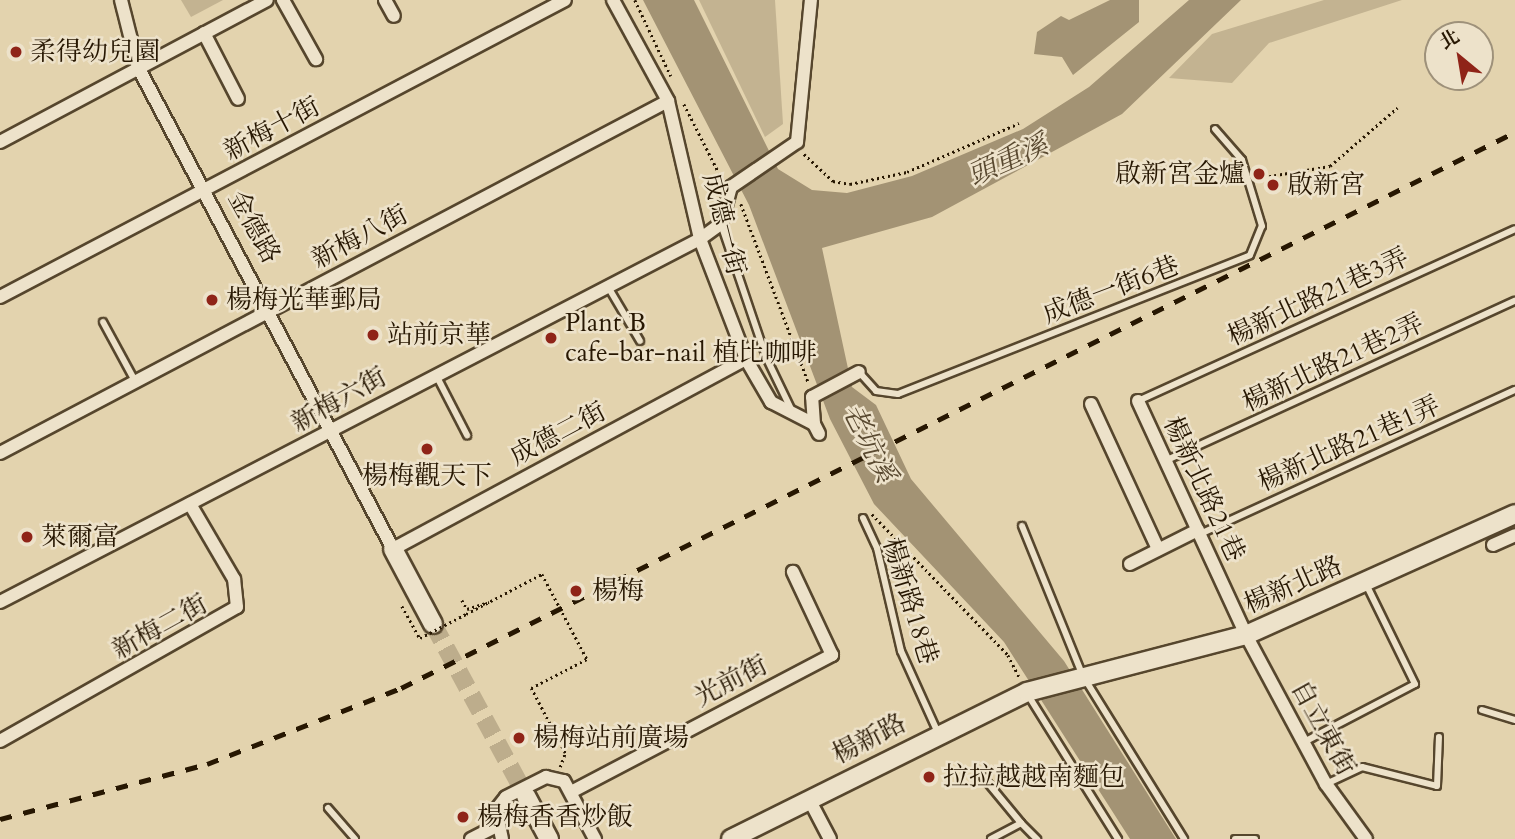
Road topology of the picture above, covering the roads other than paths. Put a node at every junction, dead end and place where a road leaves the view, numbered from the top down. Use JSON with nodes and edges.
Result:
{"nodes":[{"id":1,"x":121,"y":0,"type":"edge"},
{"id":2,"x":267,"y":0,"type":"edge"},
{"id":3,"x":283,"y":0,"type":"edge"},
{"id":4,"x":385,"y":0,"type":"edge"},
{"id":5,"x":565,"y":0,"type":"edge"},
{"id":6,"x":613,"y":0,"type":"edge"},
{"id":7,"x":811,"y":0,"type":"edge"},
{"id":8,"x":394,"y":16,"type":"dead end"},
{"id":9,"x":204,"y":33,"type":"junction"},
{"id":10,"x":316,"y":59,"type":"dead end"},
{"id":11,"x":138,"y":67,"type":"junction"},
{"id":12,"x":238,"y":99,"type":"dead end"},
{"id":13,"x":668,"y":101,"type":"junction"},
{"id":14,"x":1215,"y":129,"type":"dead end"},
{"id":15,"x":0,"y":142,"type":"edge"},
{"id":16,"x":204,"y":191,"type":"junction"},
{"id":17,"x":721,"y":223,"type":"junction"},
{"id":18,"x":1515,"y":229,"type":"edge"},
{"id":19,"x":700,"y":239,"type":"junction"},
{"id":20,"x":606,"y":283,"type":"junction"},
{"id":21,"x":0,"y":297,"type":"edge"},
{"id":22,"x":1515,"y":301,"type":"edge"},
{"id":23,"x":270,"y":310,"type":"junction"},
{"id":24,"x":103,"y":322,"type":"dead end"},
{"id":25,"x":640,"y":341,"type":"dead end"},
{"id":26,"x":746,"y":359,"type":"junction"},
{"id":27,"x":859,"y":372,"type":"joint"},
{"id":28,"x":435,"y":373,"type":"junction"},
{"id":29,"x":135,"y":381,"type":"junction"},
{"id":30,"x":1515,"y":390,"type":"edge"},
{"id":31,"x":1138,"y":401,"type":"joint"},
{"id":32,"x":1091,"y":404,"type":"dead end"},
{"id":33,"x":796,"y":419,"type":"junction"},
{"id":34,"x":331,"y":432,"type":"junction"},
{"id":35,"x":467,"y":435,"type":"dead end"},
{"id":36,"x":0,"y":453,"type":"edge"},
{"id":37,"x":1167,"y":460,"type":"junction"},
{"id":38,"x":190,"y":504,"type":"junction"},
{"id":39,"x":1515,"y":514,"type":"edge"},
{"id":40,"x":866,"y":517,"type":"road end"},
{"id":41,"x":1022,"y":526,"type":"dead end"},
{"id":42,"x":1199,"y":532,"type":"junction"},
{"id":43,"x":1515,"y":535,"type":"edge"},
{"id":44,"x":1493,"y":545,"type":"dead end"},
{"id":45,"x":393,"y":549,"type":"junction"},
{"id":46,"x":1158,"y":549,"type":"junction"},
{"id":47,"x":1130,"y":564,"type":"dead end"},
{"id":48,"x":793,"y":572,"type":"dead end"},
{"id":49,"x":1365,"y":582,"type":"junction"},
{"id":50,"x":0,"y":602,"type":"edge"},
{"id":51,"x":433,"y":624,"type":"tunnel mouth"},
{"id":52,"x":1246,"y":635,"type":"junction"},
{"id":53,"x":1083,"y":676,"type":"junction"},
{"id":54,"x":1029,"y":692,"type":"junction"},
{"id":55,"x":1482,"y":710,"type":"dead end"},
{"id":56,"x":1515,"y":720,"type":"edge"},
{"id":57,"x":939,"y":733,"type":"junction"},
{"id":58,"x":1439,"y":737,"type":"dead end"},
{"id":59,"x":0,"y":741,"type":"edge"},
{"id":60,"x":1304,"y":742,"type":"junction"},
{"id":61,"x":984,"y":777,"type":"dead end"},
{"id":62,"x":1325,"y":784,"type":"junction"},
{"id":63,"x":571,"y":792,"type":"junction"},
{"id":64,"x":526,"y":796,"type":"tunnel mouth"},
{"id":65,"x":809,"y":799,"type":"junction"},
{"id":66,"x":328,"y":808,"type":"dead end"},
{"id":67,"x":1021,"y":823,"type":"junction"},
{"id":68,"x":497,"y":826,"type":"junction"},
{"id":69,"x":355,"y":839,"type":"edge"},
{"id":70,"x":471,"y":839,"type":"edge"},
{"id":71,"x":502,"y":839,"type":"edge"},
{"id":72,"x":549,"y":839,"type":"edge"},
{"id":73,"x":595,"y":839,"type":"edge"},
{"id":74,"x":732,"y":839,"type":"edge"},
{"id":75,"x":830,"y":839,"type":"edge"},
{"id":76,"x":991,"y":839,"type":"edge"},
{"id":77,"x":1037,"y":839,"type":"edge"},
{"id":78,"x":1118,"y":839,"type":"edge"},
{"id":79,"x":1184,"y":839,"type":"edge"},
{"id":80,"x":1235,"y":839,"type":"edge"},
{"id":81,"x":1255,"y":839,"type":"edge"},
{"id":82,"x":1366,"y":839,"type":"edge"}],
"edges":[{"from":1,"to":11,"type":"street","name":"金德路"},
{"from":2,"to":9,"type":"street"},
{"from":3,"to":10,"type":"street"},
{"from":4,"to":8,"type":"street"},
{"from":5,"to":16,"type":"street","name":"新梅十街"},
{"from":6,"to":13,"type":"street","name":"成德一街"},
{"from":7,"to":17,"type":"street"},
{"from":9,"to":11,"type":"street"},
{"from":9,"to":12,"type":"street"},
{"from":11,"to":15,"type":"street"},
{"from":11,"to":16,"type":"street","name":"金德路"},
{"from":13,"to":19,"type":"street","name":"成德一街"},
{"from":13,"to":23,"type":"street","name":"新梅八街"},
{"from":14,"to":27,"type":"lane","name":"成德一街6巷"},
{"from":16,"to":21,"type":"street","name":"新梅十街"},
{"from":16,"to":23,"type":"street","name":"金德路"},
{"from":17,"to":19,"type":"street","name":"新梅六街"},
{"from":17,"to":33,"type":"lane"},
{"from":18,"to":31,"type":"lane","name":"楊新北路21巷3弄"},
{"from":19,"to":20,"type":"street","name":"新梅六街"},
{"from":19,"to":26,"type":"street","name":"成德一街"},
{"from":20,"to":25,"type":"lane"},
{"from":20,"to":28,"type":"street","name":"新梅六街"},
{"from":22,"to":37,"type":"lane","name":"楊新北路21巷2弄"},
{"from":23,"to":29,"type":"street","name":"新梅八街"},
{"from":23,"to":34,"type":"street","name":"金德路"},
{"from":24,"to":29,"type":"lane"},
{"from":26,"to":33,"type":"street","name":"成德一街"},
{"from":26,"to":45,"type":"street","name":"成德二街"},
{"from":27,"to":33,"type":"street","name":"成德一街"},
{"from":28,"to":34,"type":"street","name":"新梅六街"},
{"from":28,"to":35,"type":"lane"},
{"from":29,"to":36,"type":"street","name":"新梅八街"},
{"from":30,"to":42,"type":"lane","name":"楊新北路21巷1弄"},
{"from":31,"to":37,"type":"street","name":"楊新北路21巷"},
{"from":32,"to":46,"type":"street"},
{"from":34,"to":38,"type":"street","name":"新梅六街"},
{"from":34,"to":45,"type":"street","name":"金德路"},
{"from":37,"to":42,"type":"street","name":"楊新北路21巷"},
{"from":38,"to":50,"type":"street","name":"新梅六街"},
{"from":38,"to":59,"type":"street","name":"新梅二街"},
{"from":39,"to":49,"type":"street","name":"楊新北路"},
{"from":40,"to":57,"type":"lane","name":"楊新路18巷"},
{"from":41,"to":53,"type":"lane"},
{"from":42,"to":46,"type":"street"},
{"from":42,"to":52,"type":"street","name":"楊新北路21巷"},
{"from":43,"to":44,"type":"street"},
{"from":45,"to":51,"type":"street","name":"金德路"},
{"from":46,"to":47,"type":"street"},
{"from":48,"to":63,"type":"street","name":"光前街"},
{"from":49,"to":52,"type":"street","name":"楊新北路"},
{"from":49,"to":60,"type":"lane"},
{"from":52,"to":53,"type":"street","name":"楊新北路"},
{"from":52,"to":60,"type":"street","name":"自立東街"},
{"from":53,"to":54,"type":"street","name":"楊新北路"},
{"from":53,"to":79,"type":"lane"},
{"from":54,"to":57,"type":"street","name":"楊新路"},
{"from":54,"to":78,"type":"lane"},
{"from":55,"to":56,"type":"lane"},
{"from":57,"to":65,"type":"street","name":"楊新路"},
{"from":58,"to":62,"type":"lane"},
{"from":60,"to":62,"type":"street","name":"自立東街"},
{"from":61,"to":67,"type":"lane"},
{"from":62,"to":82,"type":"street","name":"自立東街"},
{"from":63,"to":68,"type":"street"},
{"from":63,"to":73,"type":"street"},
{"from":64,"to":72,"type":"street"},
{"from":65,"to":74,"type":"street","name":"楊新路"},
{"from":65,"to":75,"type":"street"},
{"from":66,"to":69,"type":"lane"},
{"from":67,"to":76,"type":"lane"},
{"from":67,"to":77,"type":"lane"},
{"from":68,"to":70,"type":"street"},
{"from":68,"to":71,"type":"street"},
{"from":80,"to":81,"type":"lane"}]}
